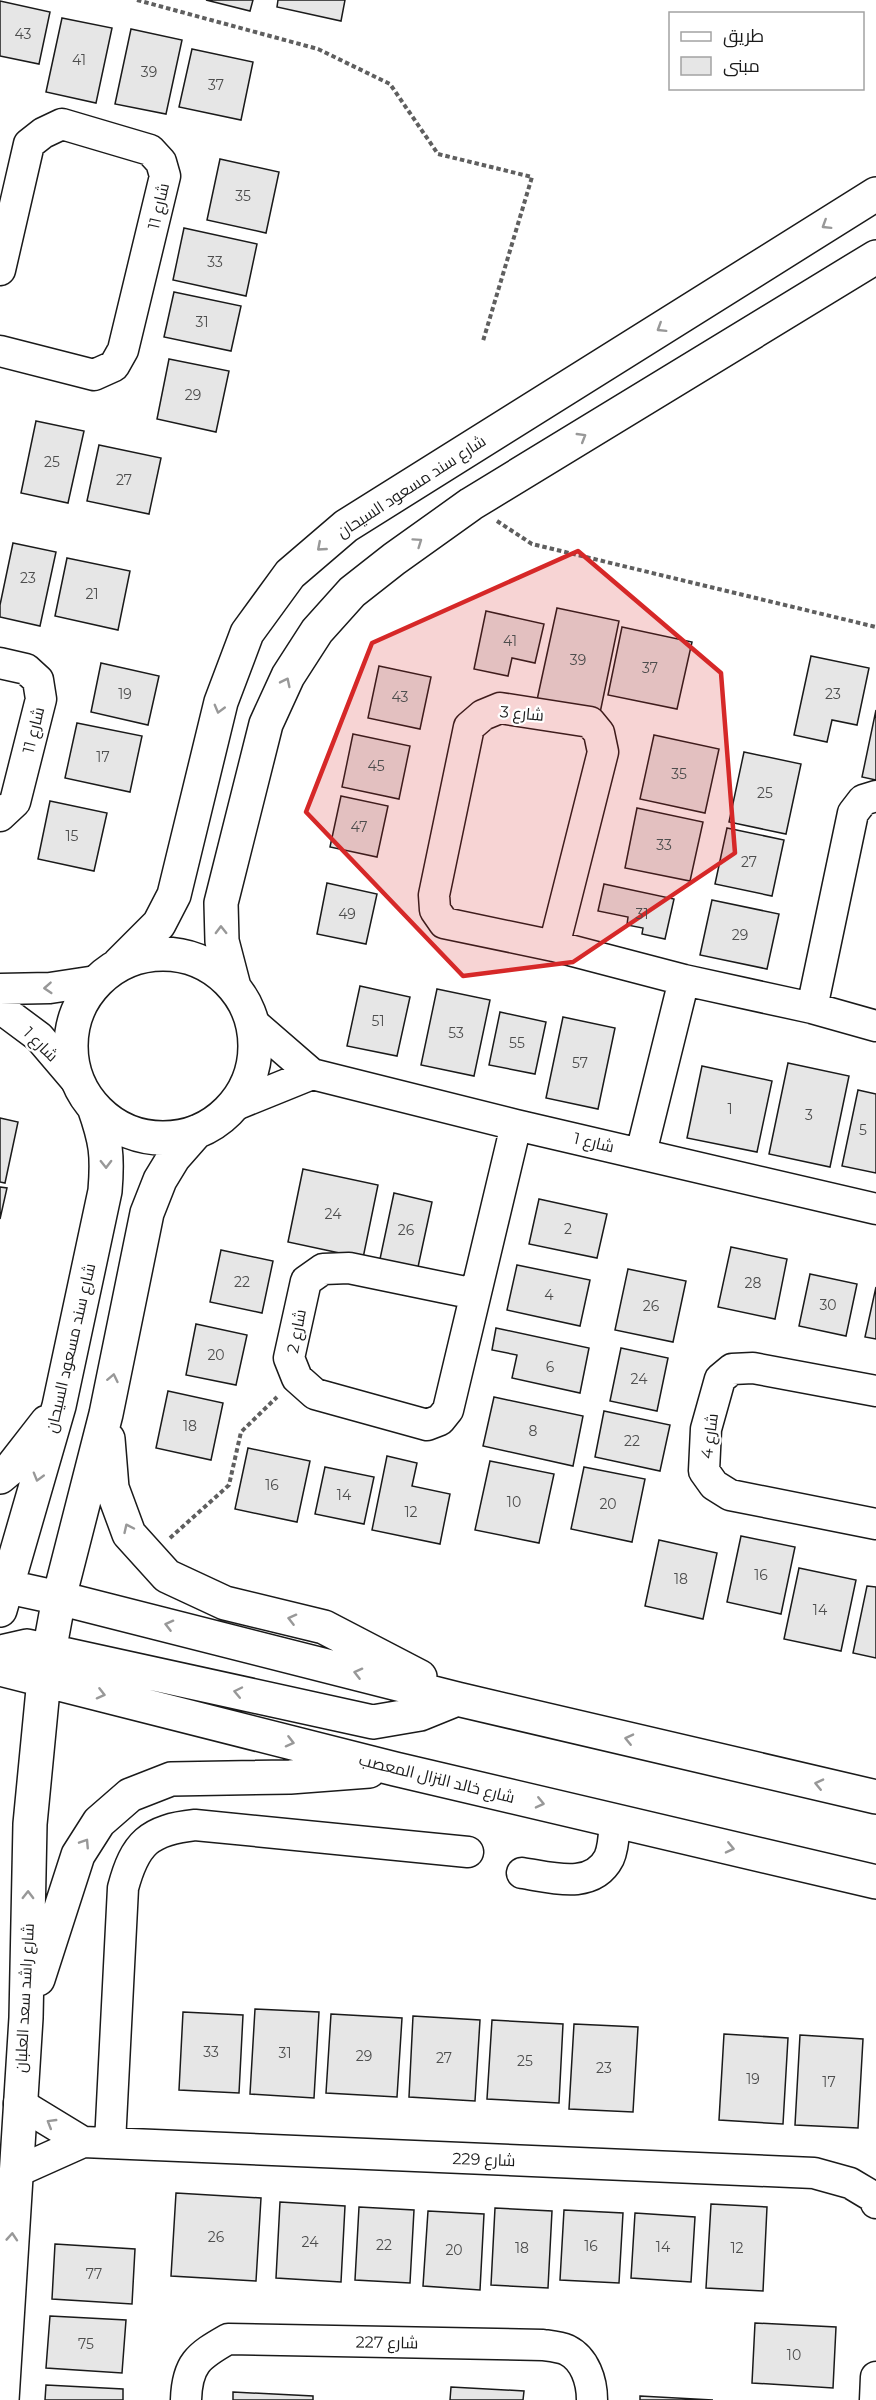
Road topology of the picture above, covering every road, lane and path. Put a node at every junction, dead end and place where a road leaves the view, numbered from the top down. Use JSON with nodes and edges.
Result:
{"nodes":[{"id":1,"x":137,"y":0,"type":"edge"},
{"id":2,"x":876,"y":194,"type":"edge"},
{"id":3,"x":876,"y":257,"type":"edge"},
{"id":4,"x":0,"y":270,"type":"edge"},
{"id":5,"x":483,"y":341,"type":"dead end"},
{"id":6,"x":0,"y":351,"type":"edge"},
{"id":7,"x":471,"y":504,"type":"junction"},
{"id":8,"x":876,"y":627,"type":"edge"},
{"id":9,"x":0,"y":663,"type":"edge"},
{"id":10,"x":876,"y":796,"type":"edge"},
{"id":11,"x":0,"y":816,"type":"edge"},
{"id":12,"x":554,"y":946,"type":"junction"},
{"id":13,"x":108,"y":972,"type":"junction"},
{"id":14,"x":684,"y":980,"type":"junction"},
{"id":15,"x":234,"y":987,"type":"junction"},
{"id":16,"x":0,"y":989,"type":"edge"},
{"id":17,"x":0,"y":1008,"type":"edge"},
{"id":18,"x":812,"y":1008,"type":"junction"},
{"id":19,"x":252,"y":1022,"type":"junction"},
{"id":20,"x":876,"y":1026,"type":"edge"},
{"id":21,"x":312,"y":1074,"type":"junction"},
{"id":22,"x":86,"y":1096,"type":"junction"},
{"id":23,"x":233,"y":1106,"type":"junction"},
{"id":24,"x":516,"y":1125,"type":"junction"},
{"id":25,"x":196,"y":1132,"type":"junction"},
{"id":26,"x":641,"y":1153,"type":"junction"},
{"id":27,"x":876,"y":1209,"type":"edge"},
{"id":28,"x":475,"y":1294,"type":"junction"},
{"id":29,"x":297,"y":1378,"type":"junction"},
{"id":30,"x":876,"y":1391,"type":"edge"},
{"id":31,"x":59,"y":1406,"type":"junction"},
{"id":32,"x":106,"y":1414,"type":"junction"},
{"id":33,"x":0,"y":1477,"type":"edge"},
{"id":34,"x":876,"y":1524,"type":"edge"},
{"id":35,"x":149,"y":1557,"type":"junction"},
{"id":36,"x":2,"y":1594,"type":"edge"},
{"id":37,"x":59,"y":1598,"type":"junction"},
{"id":38,"x":0,"y":1634,"type":"edge"},
{"id":39,"x":0,"y":1655,"type":"edge"},
{"id":40,"x":47,"y":1665,"type":"junction"},
{"id":41,"x":0,"y":1669,"type":"edge"},
{"id":42,"x":458,"y":1699,"type":"junction"},
{"id":43,"x":395,"y":1769,"type":"junction"},
{"id":44,"x":876,"y":1797,"type":"edge"},
{"id":45,"x":615,"y":1820,"type":"junction"},
{"id":46,"x":468,"y":1852,"type":"dead end"},
{"id":47,"x":522,"y":1873,"type":"dead end"},
{"id":48,"x":876,"y":1882,"type":"edge"},
{"id":49,"x":26,"y":2018,"type":"junction"},
{"id":50,"x":19,"y":2103,"type":"junction"},
{"id":51,"x":97,"y":2142,"type":"junction"},
{"id":52,"x":16,"y":2172,"type":"junction"},
{"id":53,"x":863,"y":2182,"type":"edge"},
{"id":54,"x":876,"y":2203,"type":"edge"},
{"id":55,"x":876,"y":2377,"type":"edge"},
{"id":56,"x":2,"y":2400,"type":"edge"},
{"id":57,"x":186,"y":2400,"type":"edge"},
{"id":58,"x":592,"y":2400,"type":"edge"},
{"id":59,"x":875,"y":2400,"type":"edge"}],
"edges":[{"from":1,"to":5,"type":"path"},
{"from":2,"to":13,"type":"main road","name":"شارع سند مسعود السيحان","one_way":true},
{"from":7,"to":3,"type":"main road","one_way":true},
{"from":4,"to":6,"type":"street","name":"شارع 11"},
{"from":7,"to":8,"type":"path"},
{"from":15,"to":7,"type":"main road","one_way":true},
{"from":9,"to":11,"type":"street","name":"شارع 11"},
{"from":10,"to":18,"type":"street"},
{"from":12,"to":12,"type":"street","name":"شارع 3"},
{"from":12,"to":14,"type":"street","name":"شارع 3"},
{"from":13,"to":15,"type":"main road"},
{"from":13,"to":16,"type":"street","one_way":true},
{"from":13,"to":22,"type":"main road"},
{"from":14,"to":18,"type":"street","name":"شارع 3"},
{"from":14,"to":26,"type":"street"},
{"from":15,"to":19,"type":"main road"},
{"from":17,"to":22,"type":"street","name":"شارع 1"},
{"from":18,"to":20,"type":"street","name":"شارع 3"},
{"from":19,"to":21,"type":"street","name":"شارع 1"},
{"from":19,"to":23,"type":"main road"},
{"from":21,"to":23,"type":"street"},
{"from":21,"to":24,"type":"street","name":"شارع 1"},
{"from":22,"to":25,"type":"main road"},
{"from":22,"to":31,"type":"main road","name":"شارع سند مسعود السيحان","one_way":true},
{"from":23,"to":25,"type":"main road"},
{"from":24,"to":26,"type":"street","name":"شارع 1"},
{"from":24,"to":28,"type":"street","name":"شارع 2"},
{"from":32,"to":25,"type":"main road","one_way":true},
{"from":26,"to":27,"type":"street","name":"شارع 1"},
{"from":28,"to":29,"type":"street","name":"شارع 2"},
{"from":28,"to":29,"type":"street","name":"شارع 2"},
{"from":29,"to":35,"type":"path"},
{"from":30,"to":34,"type":"street","name":"شارع 4"},
{"from":31,"to":33,"type":"main road"},
{"from":31,"to":36,"type":"main road","name":"شارع سند مسعود السيحان","one_way":true},
{"from":35,"to":32,"type":"main road","one_way":true},
{"from":32,"to":37,"type":"main road"},
{"from":42,"to":35,"type":"main road","one_way":true},
{"from":36,"to":37,"type":"main road"},
{"from":37,"to":38,"type":"main road"},
{"from":37,"to":40,"type":"main road","name":"شارع راشد سعد العلبان"},
{"from":42,"to":37,"type":"main road","one_way":true},
{"from":39,"to":40,"type":"main road"},
{"from":40,"to":41,"type":"main road","name":"شارع خالد النزال المعصب"},
{"from":42,"to":40,"type":"main road","one_way":true},
{"from":40,"to":43,"type":"main road","name":"شارع خالد النزال المعصب","one_way":true},
{"from":49,"to":40,"type":"main road","name":"شارع راشد سعد العلبان","one_way":true},
{"from":44,"to":42,"type":"main road","one_way":true},
{"from":43,"to":45,"type":"main road","name":"شارع خالد النزال المعصب","one_way":true},
{"from":49,"to":43,"type":"main road","one_way":true},
{"from":45,"to":47,"type":"street"},
{"from":45,"to":48,"type":"main road","name":"شارع خالد النزال المعصب","one_way":true},
{"from":46,"to":51,"type":"street"},
{"from":49,"to":50,"type":"main road","name":"شارع راشد سعد العلبان"},
{"from":51,"to":50,"type":"street","name":"شارع 229","one_way":true},
{"from":50,"to":52,"type":"main road","name":"شارع راشد سعد العلبان"},
{"from":51,"to":52,"type":"street","name":"شارع 229"},
{"from":51,"to":53,"type":"street","name":"شارع 229"},
{"from":56,"to":52,"type":"main road","name":"شارع راشد سعد العلبان","one_way":true},
{"from":53,"to":54,"type":"street","name":"شارع 229"},
{"from":55,"to":59,"type":"street"},
{"from":57,"to":58,"type":"street","name":"شارع 227"}]}
